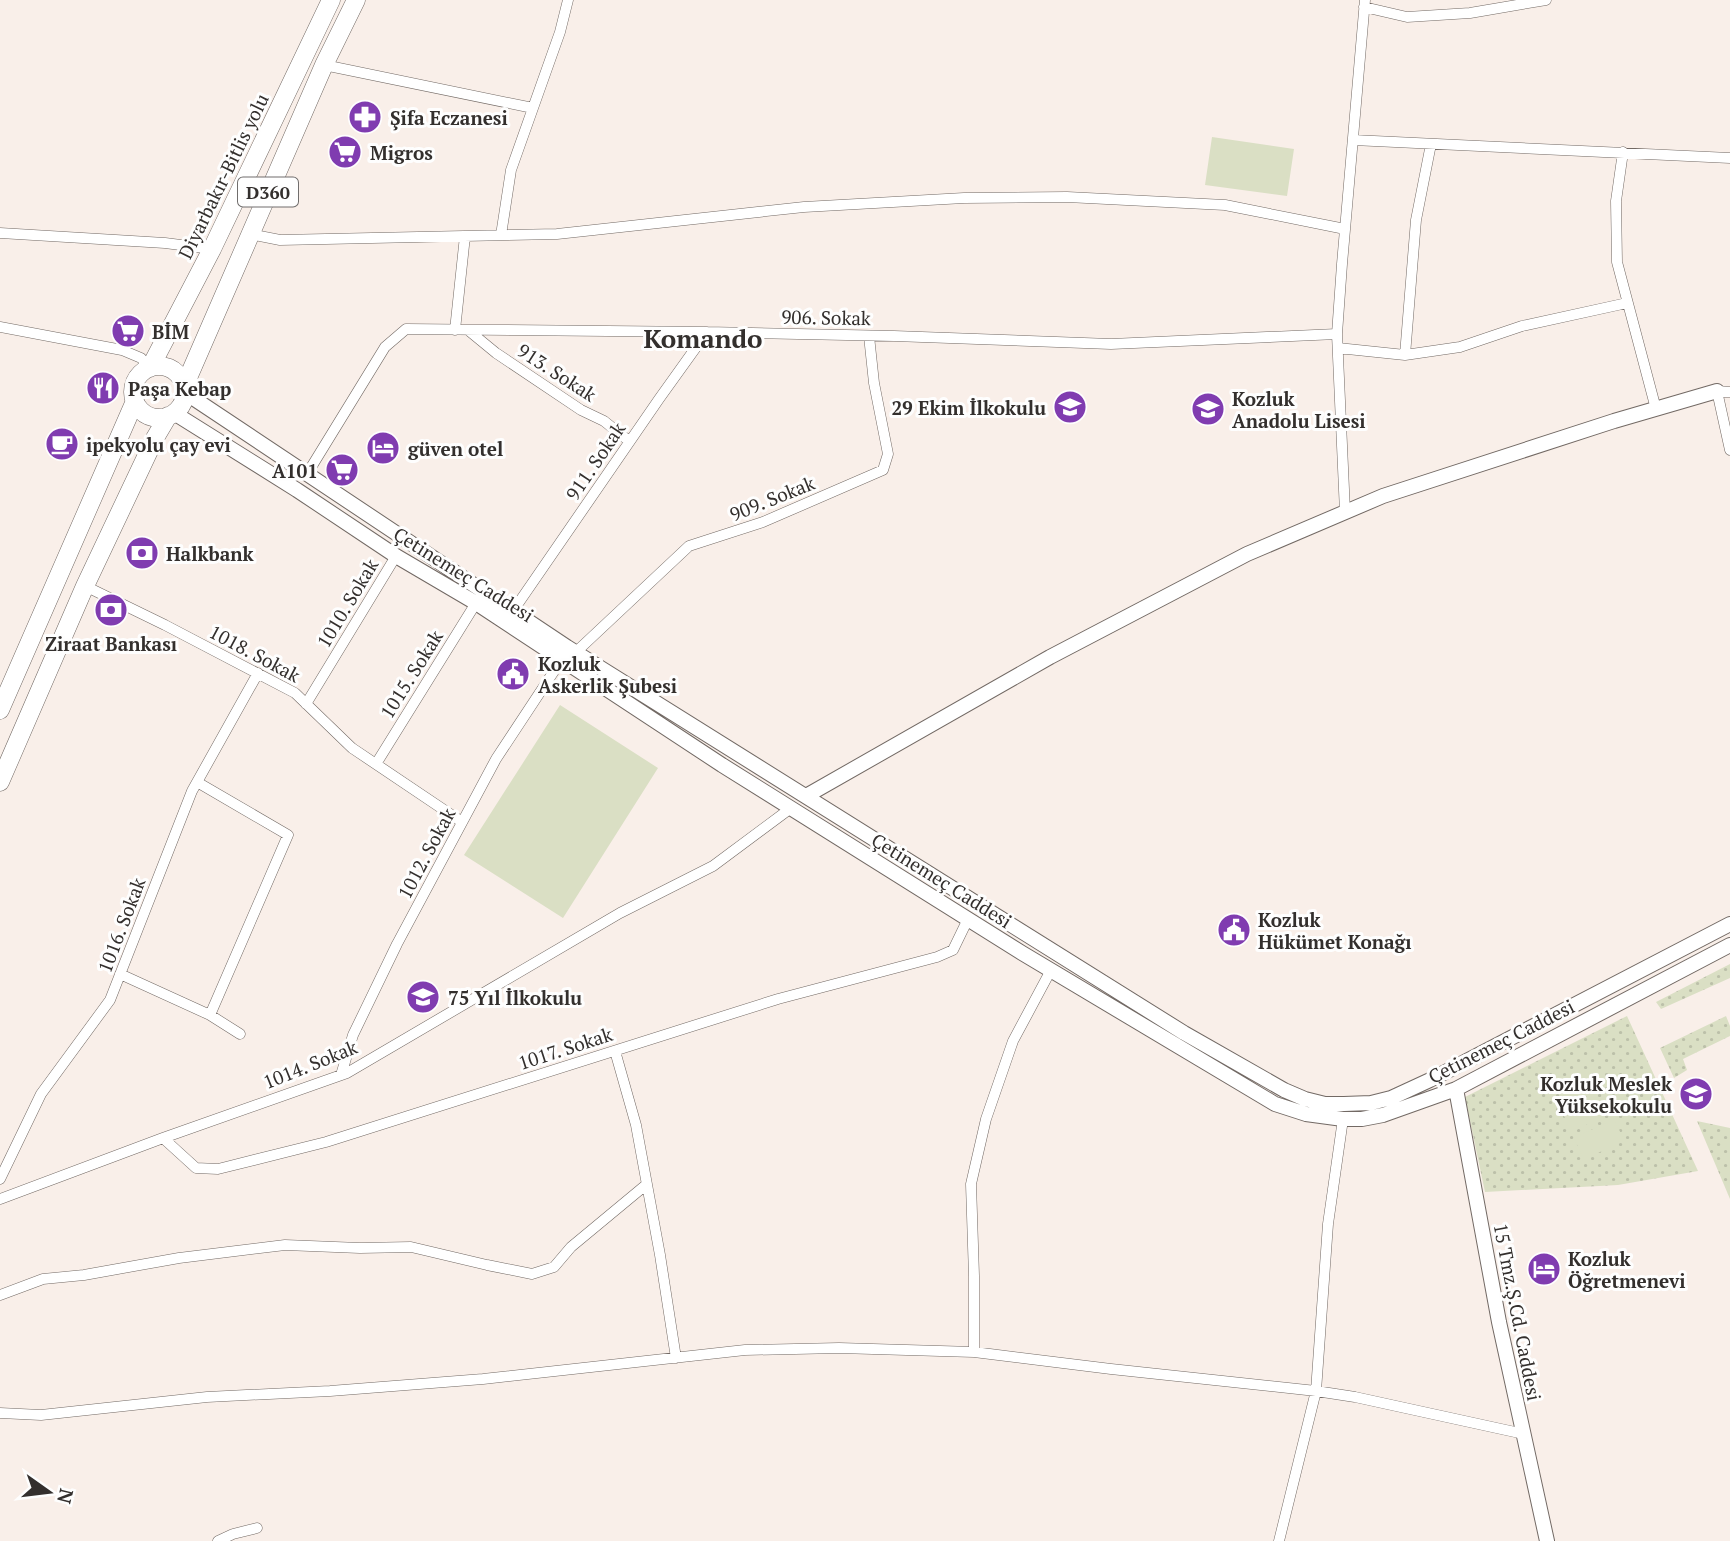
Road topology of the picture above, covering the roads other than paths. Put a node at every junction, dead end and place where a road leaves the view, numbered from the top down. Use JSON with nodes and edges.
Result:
{"nodes":[{"id":1,"x":331,"y":0,"type":"edge"},
{"id":2,"x":356,"y":0,"type":"edge"},
{"id":3,"x":568,"y":0,"type":"edge"},
{"id":4,"x":1546,"y":0,"type":"edge"},
{"id":5,"x":1364,"y":4,"type":"edge"},
{"id":6,"x":324,"y":65,"type":"junction"},
{"id":7,"x":533,"y":108,"type":"junction"},
{"id":8,"x":1353,"y":140,"type":"junction"},
{"id":9,"x":1431,"y":144,"type":"junction"},
{"id":10,"x":1623,"y":152,"type":"junction"},
{"id":11,"x":1730,"y":158,"type":"edge"},
{"id":12,"x":1345,"y":229,"type":"junction"},
{"id":13,"x":0,"y":233,"type":"edge"},
{"id":14,"x":249,"y":234,"type":"junction"},
{"id":15,"x":501,"y":235,"type":"junction"},
{"id":16,"x":465,"y":236,"type":"junction"},
{"id":17,"x":212,"y":248,"type":"junction"},
{"id":18,"x":1627,"y":303,"type":"junction"},
{"id":19,"x":0,"y":327,"type":"edge"},
{"id":20,"x":454,"y":330,"type":"junction"},
{"id":21,"x":468,"y":330,"type":"junction"},
{"id":22,"x":706,"y":332,"type":"junction"},
{"id":23,"x":1337,"y":334,"type":"junction"},
{"id":24,"x":869,"y":336,"type":"junction"},
{"id":25,"x":1338,"y":348,"type":"junction"},
{"id":26,"x":1405,"y":355,"type":"junction"},
{"id":27,"x":150,"y":368,"type":"junction"},
{"id":28,"x":184,"y":390,"type":"junction"},
{"id":29,"x":1724,"y":391,"type":"edge"},
{"id":30,"x":135,"y":401,"type":"junction"},
{"id":31,"x":1656,"y":409,"type":"junction"},
{"id":32,"x":171,"y":414,"type":"junction"},
{"id":33,"x":629,"y":441,"type":"junction"},
{"id":34,"x":1730,"y":450,"type":"edge"},
{"id":35,"x":307,"y":474,"type":"junction"},
{"id":36,"x":1345,"y":512,"type":"junction"},
{"id":37,"x":396,"y":556,"type":"junction"},
{"id":38,"x":85,"y":586,"type":"junction"},
{"id":39,"x":477,"y":603,"type":"junction"},
{"id":40,"x":513,"y":611,"type":"junction"},
{"id":41,"x":576,"y":652,"type":"junction"},
{"id":42,"x":562,"y":659,"type":"junction"},
{"id":43,"x":258,"y":673,"type":"junction"},
{"id":44,"x":306,"y":704,"type":"junction"},
{"id":45,"x":0,"y":710,"type":"edge"},
{"id":46,"x":376,"y":764,"type":"junction"},
{"id":47,"x":0,"y":782,"type":"edge"},
{"id":48,"x":197,"y":782,"type":"junction"},
{"id":49,"x":806,"y":796,"type":"junction"},
{"id":50,"x":791,"y":808,"type":"junction"},
{"id":51,"x":462,"y":822,"type":"junction"},
{"id":52,"x":968,"y":919,"type":"junction"},
{"id":53,"x":1730,"y":924,"type":"edge"},
{"id":54,"x":1730,"y":945,"type":"edge"},
{"id":55,"x":1051,"y":970,"type":"junction"},
{"id":56,"x":120,"y":974,"type":"junction"},
{"id":57,"x":210,"y":1015,"type":"junction"},
{"id":58,"x":240,"y":1034,"type":"dead end"},
{"id":59,"x":615,"y":1051,"type":"junction"},
{"id":60,"x":341,"y":1075,"type":"junction"},
{"id":61,"x":1456,"y":1089,"type":"junction"},
{"id":62,"x":1343,"y":1119,"type":"junction"},
{"id":63,"x":163,"y":1138,"type":"junction"},
{"id":64,"x":0,"y":1179,"type":"edge"},
{"id":65,"x":647,"y":1184,"type":"junction"},
{"id":66,"x":0,"y":1199,"type":"edge"},
{"id":67,"x":0,"y":1295,"type":"edge"},
{"id":68,"x":974,"y":1352,"type":"junction"},
{"id":69,"x":676,"y":1358,"type":"junction"},
{"id":70,"x":1316,"y":1391,"type":"junction"},
{"id":71,"x":0,"y":1413,"type":"edge"},
{"id":72,"x":1524,"y":1434,"type":"junction"},
{"id":73,"x":257,"y":1528,"type":"dead end"},
{"id":74,"x":218,"y":1541,"type":"edge"},
{"id":75,"x":1279,"y":1541,"type":"edge"},
{"id":76,"x":1547,"y":1541,"type":"edge"}],
"edges":[{"from":1,"to":17,"type":"highway","name":"Diyarbakır-Bitlis yolu","number":"D360"},
{"from":2,"to":6,"type":"highway","number":"D360"},
{"from":3,"to":7,"type":"street"},
{"from":4,"to":5,"type":"street"},
{"from":5,"to":8,"type":"street"},
{"from":6,"to":7,"type":"street"},
{"from":6,"to":14,"type":"highway","number":"D360"},
{"from":7,"to":15,"type":"street"},
{"from":8,"to":9,"type":"street"},
{"from":8,"to":12,"type":"street"},
{"from":9,"to":10,"type":"street"},
{"from":9,"to":26,"type":"street"},
{"from":10,"to":11,"type":"street"},
{"from":10,"to":18,"type":"street"},
{"from":12,"to":15,"type":"street"},
{"from":12,"to":23,"type":"street"},
{"from":13,"to":17,"type":"street"},
{"from":14,"to":16,"type":"street"},
{"from":14,"to":28,"type":"highway","number":"D360"},
{"from":15,"to":16,"type":"street"},
{"from":16,"to":20,"type":"street"},
{"from":17,"to":27,"type":"highway","name":"Diyarbakır-Bitlis yolu","number":"D360"},
{"from":18,"to":26,"type":"street"},
{"from":18,"to":31,"type":"street"},
{"from":19,"to":27,"type":"street"},
{"from":20,"to":21,"type":"street","name":"906. Sokak"},
{"from":20,"to":35,"type":"street","name":"906. Sokak"},
{"from":21,"to":22,"type":"street","name":"906. Sokak"},
{"from":21,"to":33,"type":"street","name":"913. Sokak"},
{"from":22,"to":24,"type":"street","name":"906. Sokak"},
{"from":22,"to":33,"type":"street","name":"911. Sokak"},
{"from":23,"to":24,"type":"street","name":"906. Sokak"},
{"from":23,"to":25,"type":"street"},
{"from":24,"to":41,"type":"street","name":"909. Sokak"},
{"from":25,"to":26,"type":"street"},
{"from":25,"to":36,"type":"street"},
{"from":27,"to":28,"type":"highway"},
{"from":27,"to":30,"type":"highway"},
{"from":28,"to":32,"type":"highway"},
{"from":28,"to":35,"type":"main road","name":"Çetinemeç Caddesi"},
{"from":29,"to":31,"type":"main road"},
{"from":29,"to":34,"type":"street"},
{"from":30,"to":32,"type":"highway"},
{"from":30,"to":45,"type":"highway"},
{"from":31,"to":36,"type":"main road"},
{"from":32,"to":37,"type":"main road","name":"Çetinemeç Caddesi"},
{"from":32,"to":38,"type":"highway"},
{"from":33,"to":40,"type":"street","name":"911. Sokak"},
{"from":35,"to":40,"type":"main road","name":"Çetinemeç Caddesi"},
{"from":36,"to":49,"type":"main road"},
{"from":37,"to":39,"type":"main road","name":"Çetinemeç Caddesi"},
{"from":37,"to":44,"type":"street","name":"1010. Sokak"},
{"from":38,"to":43,"type":"street","name":"1018. Sokak"},
{"from":38,"to":47,"type":"highway"},
{"from":39,"to":42,"type":"main road","name":"Çetinemeç Caddesi"},
{"from":39,"to":46,"type":"street","name":"1015. Sokak"},
{"from":40,"to":41,"type":"main road","name":"Çetinemeç Caddesi"},
{"from":41,"to":49,"type":"main road","name":"Çetinemeç Caddesi"},
{"from":42,"to":50,"type":"main road","name":"Çetinemeç Caddesi"},
{"from":42,"to":51,"type":"street","name":"1012. Sokak"},
{"from":43,"to":44,"type":"street","name":"1018. Sokak"},
{"from":43,"to":48,"type":"street","name":"1016. Sokak"},
{"from":44,"to":46,"type":"street","name":"1018. Sokak"},
{"from":46,"to":51,"type":"street","name":"1018. Sokak"},
{"from":48,"to":56,"type":"street","name":"1016. Sokak"},
{"from":48,"to":57,"type":"street"},
{"from":49,"to":53,"type":"main road","name":"Çetinemeç Caddesi"},
{"from":50,"to":52,"type":"main road","name":"Çetinemeç Caddesi"},
{"from":50,"to":60,"type":"street","name":"1014. Sokak"},
{"from":51,"to":60,"type":"street","name":"1012. Sokak"},
{"from":52,"to":55,"type":"main road","name":"Çetinemeç Caddesi"},
{"from":52,"to":59,"type":"street","name":"1017. Sokak"},
{"from":54,"to":61,"type":"main road","name":"Çetinemeç Caddesi"},
{"from":55,"to":62,"type":"main road","name":"Çetinemeç Caddesi"},
{"from":55,"to":68,"type":"street"},
{"from":56,"to":57,"type":"street"},
{"from":56,"to":64,"type":"street","name":"1016. Sokak"},
{"from":57,"to":58,"type":"street"},
{"from":59,"to":63,"type":"street","name":"1017. Sokak"},
{"from":59,"to":65,"type":"street"},
{"from":60,"to":63,"type":"street","name":"1014. Sokak"},
{"from":61,"to":62,"type":"main road","name":"Çetinemeç Caddesi"},
{"from":61,"to":72,"type":"main road","name":"15 Tmz.Ş.Cd. Caddesi"},
{"from":62,"to":70,"type":"street"},
{"from":63,"to":66,"type":"street","name":"1014. Sokak"},
{"from":65,"to":67,"type":"street"},
{"from":65,"to":69,"type":"street"},
{"from":68,"to":69,"type":"street"},
{"from":68,"to":70,"type":"street"},
{"from":69,"to":71,"type":"street"},
{"from":70,"to":72,"type":"street"},
{"from":70,"to":75,"type":"street"},
{"from":72,"to":76,"type":"main road","name":"15 Tmz.Ş.Cd. Caddesi"},
{"from":73,"to":74,"type":"street"}]}
